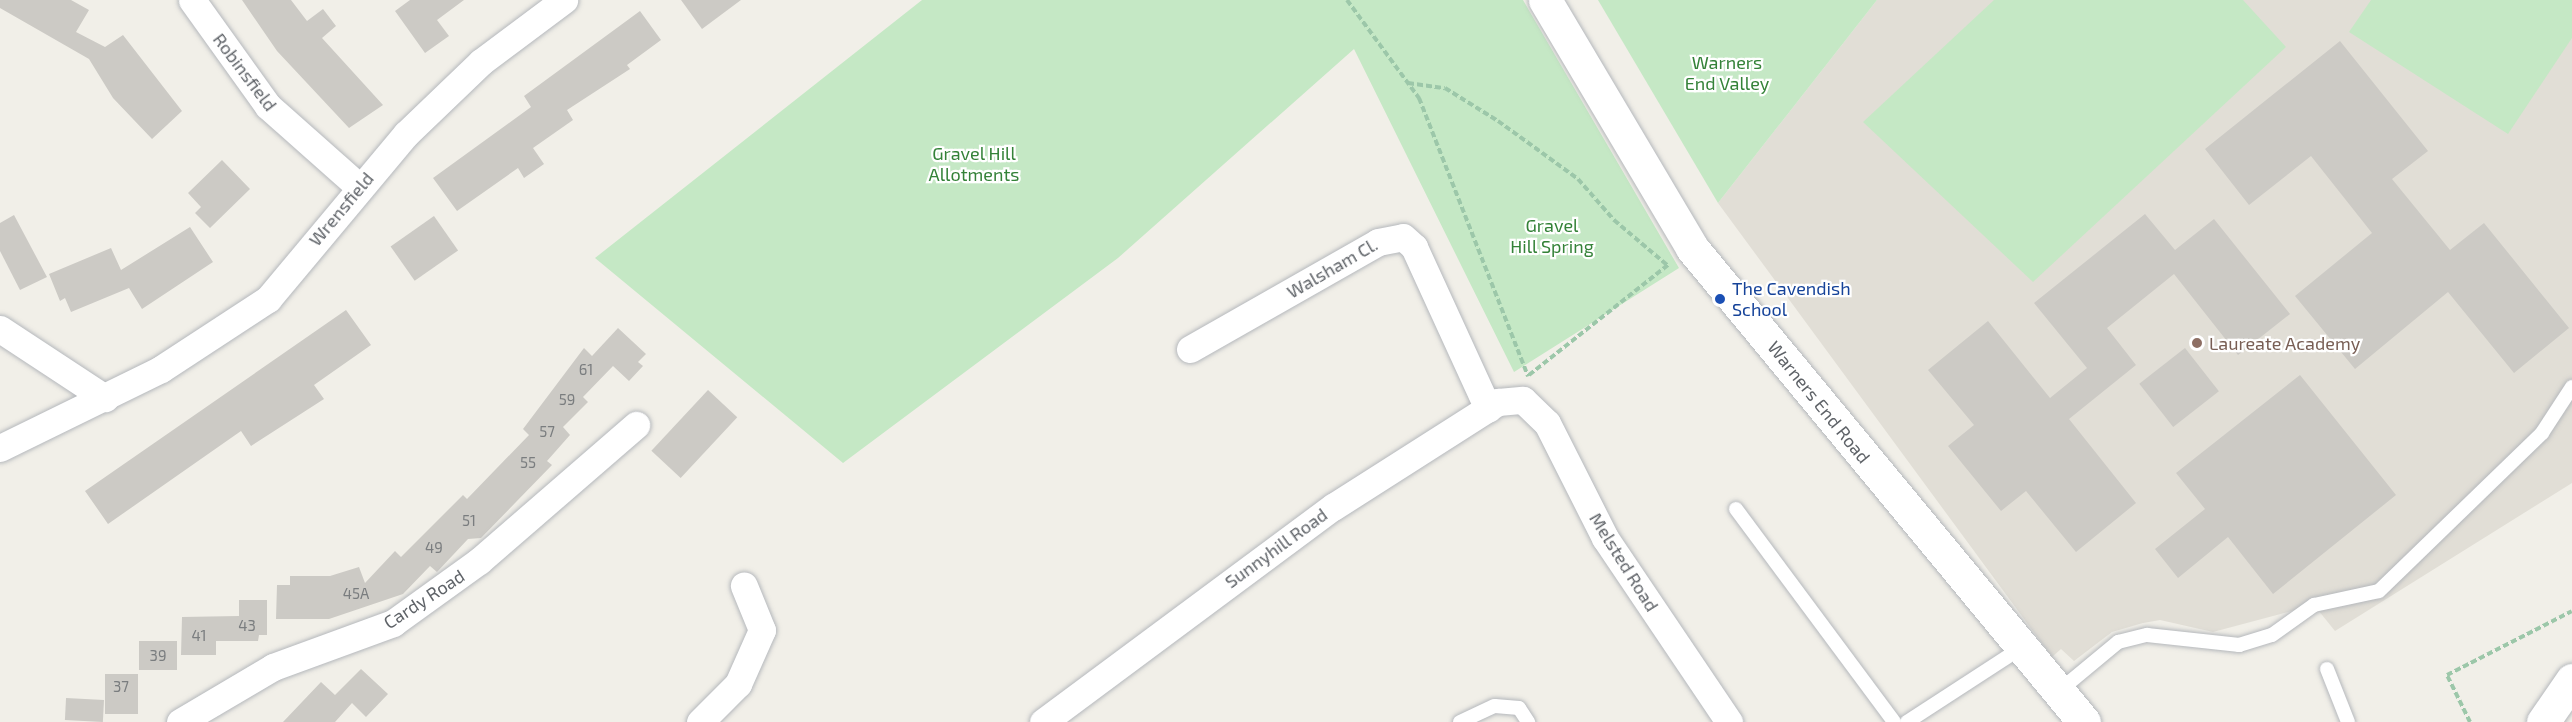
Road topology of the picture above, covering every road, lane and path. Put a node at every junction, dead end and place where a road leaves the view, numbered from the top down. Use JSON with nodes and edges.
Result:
{"nodes":[{"id":1,"x":192,"y":0,"type":"edge"},
{"id":2,"x":564,"y":0,"type":"edge"},
{"id":3,"x":1347,"y":0,"type":"edge"},
{"id":4,"x":1545,"y":0,"type":"edge"},
{"id":5,"x":1408,"y":83,"type":"junction"},
{"id":6,"x":358,"y":186,"type":"junction"},
{"id":7,"x":1680,"y":256,"type":"junction"},
{"id":8,"x":0,"y":329,"type":"edge"},
{"id":9,"x":1190,"y":349,"type":"dead end"},
{"id":10,"x":2572,"y":387,"type":"edge"},
{"id":11,"x":1526,"y":388,"type":"junction"},
{"id":12,"x":105,"y":398,"type":"junction"},
{"id":13,"x":1488,"y":409,"type":"junction"},
{"id":14,"x":636,"y":426,"type":"dead end"},
{"id":15,"x":0,"y":448,"type":"edge"},
{"id":16,"x":1736,"y":509,"type":"dead end"},
{"id":17,"x":744,"y":586,"type":"dead end"},
{"id":18,"x":2572,"y":611,"type":"edge"},
{"id":19,"x":2021,"y":648,"type":"junction"},
{"id":20,"x":2327,"y":669,"type":"dead end"},
{"id":21,"x":2572,"y":680,"type":"edge"},
{"id":22,"x":2057,"y":692,"type":"junction"},
{"id":23,"x":180,"y":722,"type":"edge"},
{"id":24,"x":700,"y":722,"type":"edge"},
{"id":25,"x":1043,"y":722,"type":"edge"},
{"id":26,"x":1460,"y":722,"type":"edge"},
{"id":27,"x":1528,"y":722,"type":"edge"},
{"id":28,"x":1729,"y":722,"type":"edge"},
{"id":29,"x":1894,"y":722,"type":"edge"},
{"id":30,"x":1907,"y":722,"type":"edge"},
{"id":31,"x":2084,"y":722,"type":"edge"},
{"id":32,"x":2348,"y":722,"type":"edge"},
{"id":33,"x":2470,"y":722,"type":"edge"},
{"id":34,"x":2543,"y":722,"type":"edge"}],
"edges":[{"from":1,"to":6,"type":"street","name":"Robinsfield"},
{"from":2,"to":6,"type":"street","name":"Wrensfield"},
{"from":3,"to":5,"type":"path"},
{"from":4,"to":7,"type":"street","name":"Warners End Road"},
{"from":5,"to":7,"type":"path"},
{"from":5,"to":11,"type":"path"},
{"from":6,"to":12,"type":"street","name":"Wrensfield"},
{"from":7,"to":11,"type":"path"},
{"from":7,"to":19,"type":"street","name":"Warners End Road"},
{"from":8,"to":12,"type":"street"},
{"from":9,"to":13,"type":"street","name":"Walsham Cl."},
{"from":10,"to":22,"type":"lane"},
{"from":11,"to":13,"type":"street","name":"Sunnyhill Road"},
{"from":11,"to":28,"type":"street","name":"Melsted Road"},
{"from":12,"to":15,"type":"street","name":"Wrensfield"},
{"from":13,"to":25,"type":"street","name":"Sunnyhill Road"},
{"from":14,"to":23,"type":"street","name":"Cardy Road"},
{"from":16,"to":29,"type":"lane"},
{"from":17,"to":24,"type":"street"},
{"from":18,"to":33,"type":"path"},
{"from":19,"to":22,"type":"street","name":"Warners End Road"},
{"from":19,"to":30,"type":"lane"},
{"from":20,"to":32,"type":"lane"},
{"from":21,"to":34,"type":"street"},
{"from":22,"to":31,"type":"street","name":"Warners End Road"},
{"from":26,"to":27,"type":"lane"}]}
